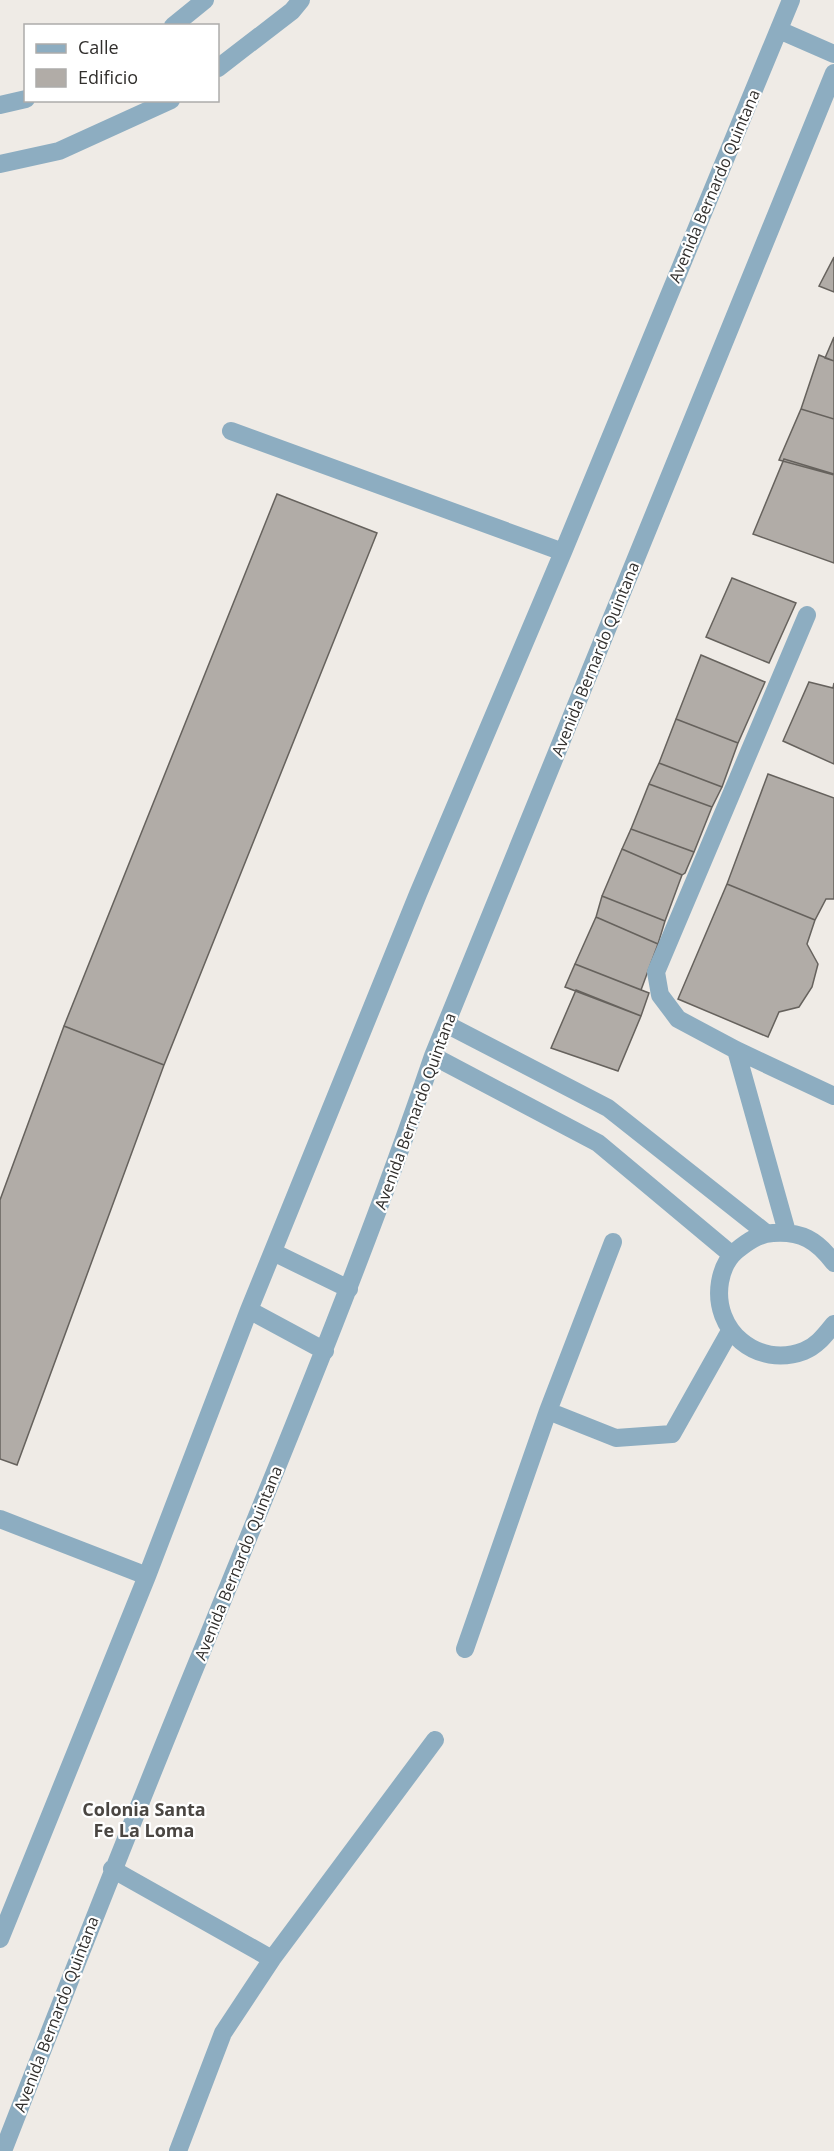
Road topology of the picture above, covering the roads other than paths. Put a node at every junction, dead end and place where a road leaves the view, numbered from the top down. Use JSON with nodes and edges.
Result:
{"nodes":[{"id":1,"x":205,"y":0,"type":"edge"},
{"id":2,"x":301,"y":0,"type":"edge"},
{"id":3,"x":791,"y":0,"type":"edge"},
{"id":4,"x":175,"y":24,"type":"edge"},
{"id":5,"x":779,"y":30,"type":"junction"},
{"id":6,"x":834,"y":54,"type":"edge"},
{"id":7,"x":219,"y":67,"type":"edge"},
{"id":8,"x":834,"y":73,"type":"edge"},
{"id":9,"x":24,"y":99,"type":"edge"},
{"id":10,"x":167,"y":102,"type":"edge"},
{"id":11,"x":0,"y":105,"type":"edge"},
{"id":12,"x":0,"y":164,"type":"edge"},
{"id":13,"x":231,"y":430,"type":"dead end"},
{"id":14,"x":562,"y":552,"type":"junction"},
{"id":15,"x":807,"y":615,"type":"dead end"},
{"id":16,"x":446,"y":1024,"type":"junction"},
{"id":17,"x":736,"y":1050,"type":"junction"},
{"id":18,"x":433,"y":1056,"type":"junction"},
{"id":19,"x":834,"y":1096,"type":"edge"},
{"id":20,"x":786,"y":1232,"type":"junction"},
{"id":21,"x":766,"y":1233,"type":"junction"},
{"id":22,"x":613,"y":1242,"type":"dead end"},
{"id":23,"x":273,"y":1252,"type":"junction"},
{"id":24,"x":732,"y":1255,"type":"junction"},
{"id":25,"x":834,"y":1263,"type":"edge"},
{"id":26,"x":349,"y":1289,"type":"junction"},
{"id":27,"x":249,"y":1310,"type":"junction"},
{"id":28,"x":834,"y":1324,"type":"edge"},
{"id":29,"x":730,"y":1331,"type":"junction"},
{"id":30,"x":325,"y":1351,"type":"junction"},
{"id":31,"x":548,"y":1411,"type":"junction"},
{"id":32,"x":0,"y":1519,"type":"edge"},
{"id":33,"x":147,"y":1576,"type":"junction"},
{"id":34,"x":465,"y":1649,"type":"dead end"},
{"id":35,"x":435,"y":1740,"type":"dead end"},
{"id":36,"x":112,"y":1869,"type":"junction"},
{"id":37,"x":0,"y":1939,"type":"edge"},
{"id":38,"x":272,"y":1959,"type":"junction"},
{"id":39,"x":3,"y":2151,"type":"edge"},
{"id":40,"x":177,"y":2151,"type":"edge"}],
"edges":[{"from":1,"to":4,"type":"street"},
{"from":2,"to":7,"type":"street"},
{"from":3,"to":5,"type":"street","name":"Avenida Bernardo Quintana"},
{"from":5,"to":6,"type":"street"},
{"from":5,"to":14,"type":"street","name":"Avenida Bernardo Quintana"},
{"from":8,"to":16,"type":"street","name":"Avenida Bernardo Quintana"},
{"from":9,"to":11,"type":"street"},
{"from":10,"to":12,"type":"street"},
{"from":13,"to":14,"type":"street"},
{"from":14,"to":23,"type":"street","name":"Avenida Bernardo Quintana"},
{"from":15,"to":17,"type":"street"},
{"from":16,"to":18,"type":"street","name":"Avenida Bernardo Quintana"},
{"from":16,"to":21,"type":"street"},
{"from":17,"to":19,"type":"street"},
{"from":17,"to":20,"type":"street"},
{"from":18,"to":24,"type":"street"},
{"from":18,"to":26,"type":"street","name":"Avenida Bernardo Quintana"},
{"from":20,"to":21,"type":"street"},
{"from":20,"to":25,"type":"street"},
{"from":21,"to":24,"type":"street"},
{"from":22,"to":31,"type":"street"},
{"from":23,"to":26,"type":"street"},
{"from":23,"to":27,"type":"street","name":"Avenida Bernardo Quintana"},
{"from":24,"to":29,"type":"street"},
{"from":26,"to":30,"type":"street","name":"Avenida Bernardo Quintana"},
{"from":27,"to":30,"type":"street"},
{"from":27,"to":33,"type":"street","name":"Avenida Bernardo Quintana"},
{"from":28,"to":29,"type":"street"},
{"from":29,"to":31,"type":"street"},
{"from":30,"to":36,"type":"street","name":"Avenida Bernardo Quintana"},
{"from":31,"to":34,"type":"street"},
{"from":32,"to":33,"type":"street"},
{"from":33,"to":37,"type":"street","name":"Avenida Bernardo Quintana"},
{"from":35,"to":38,"type":"street"},
{"from":36,"to":38,"type":"street"},
{"from":36,"to":39,"type":"street","name":"Avenida Bernardo Quintana"},
{"from":38,"to":40,"type":"street"}]}
